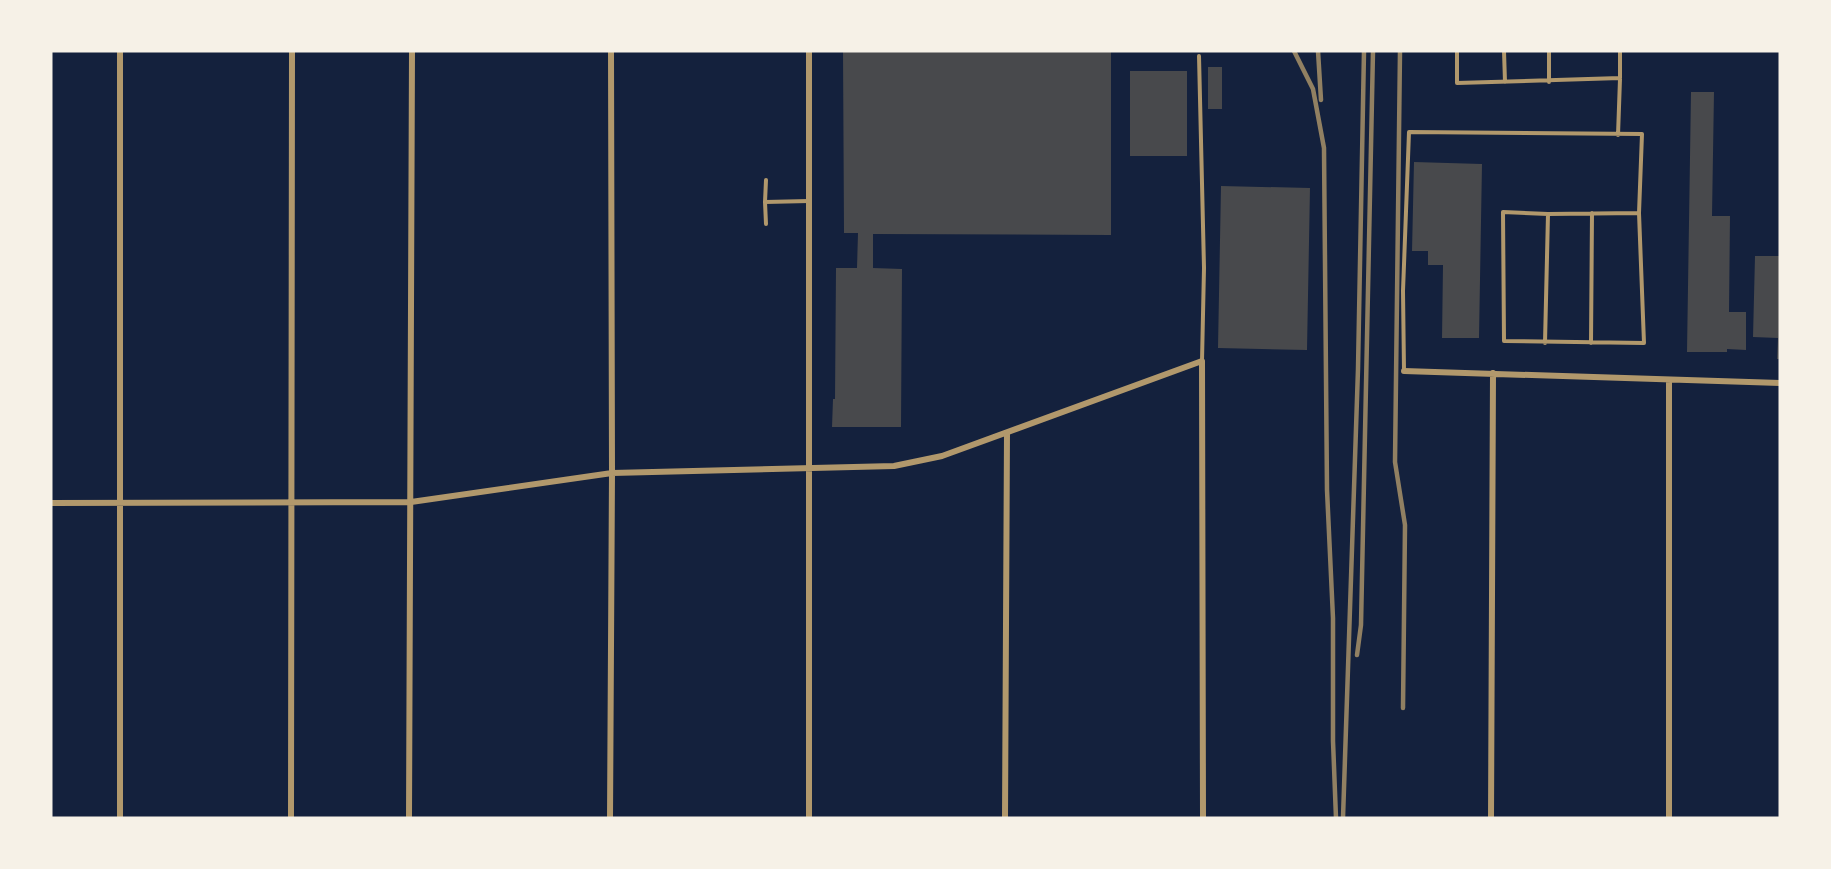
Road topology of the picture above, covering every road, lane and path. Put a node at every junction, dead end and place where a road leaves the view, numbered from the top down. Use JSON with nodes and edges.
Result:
{"nodes":[{"id":1,"x":120,"y":51,"type":"edge"},
{"id":2,"x":292,"y":51,"type":"edge"},
{"id":3,"x":412,"y":51,"type":"edge"},
{"id":4,"x":611,"y":51,"type":"edge"},
{"id":5,"x":809,"y":51,"type":"edge"},
{"id":6,"x":1457,"y":51,"type":"edge"},
{"id":7,"x":1504,"y":51,"type":"edge"},
{"id":8,"x":1549,"y":51,"type":"edge"},
{"id":9,"x":1620,"y":51,"type":"edge"},
{"id":10,"x":1199,"y":56,"type":"dead end"},
{"id":11,"x":1620,"y":78,"type":"junction"},
{"id":12,"x":1505,"y":82,"type":"junction"},
{"id":13,"x":1548,"y":82,"type":"junction"},
{"id":14,"x":1618,"y":135,"type":"junction"},
{"id":15,"x":766,"y":180,"type":"dead end"},
{"id":16,"x":809,"y":201,"type":"junction"},
{"id":17,"x":765,"y":202,"type":"junction"},
{"id":18,"x":1592,"y":213,"type":"junction"},
{"id":19,"x":1639,"y":213,"type":"junction"},
{"id":20,"x":1548,"y":214,"type":"junction"},
{"id":21,"x":766,"y":224,"type":"dead end"},
{"id":22,"x":1545,"y":343,"type":"junction"},
{"id":23,"x":1591,"y":343,"type":"junction"},
{"id":24,"x":1202,"y":361,"type":"junction"},
{"id":25,"x":1404,"y":371,"type":"joint"},
{"id":26,"x":1493,"y":374,"type":"junction"},
{"id":27,"x":1669,"y":381,"type":"junction"},
{"id":28,"x":1780,"y":383,"type":"edge"},
{"id":29,"x":1007,"y":433,"type":"junction"},
{"id":30,"x":809,"y":468,"type":"junction"},
{"id":31,"x":612,"y":473,"type":"junction"},
{"id":32,"x":411,"y":501,"type":"junction"},
{"id":33,"x":290,"y":502,"type":"junction"},
{"id":34,"x":51,"y":503,"type":"edge"},
{"id":35,"x":120,"y":503,"type":"junction"},
{"id":36,"x":120,"y":818,"type":"edge"},
{"id":37,"x":291,"y":818,"type":"edge"},
{"id":38,"x":409,"y":818,"type":"edge"},
{"id":39,"x":610,"y":818,"type":"edge"},
{"id":40,"x":808,"y":818,"type":"edge"},
{"id":41,"x":1005,"y":818,"type":"edge"},
{"id":42,"x":1203,"y":818,"type":"edge"},
{"id":43,"x":1491,"y":818,"type":"edge"},
{"id":44,"x":1669,"y":818,"type":"edge"}],
"edges":[{"from":1,"to":35,"type":"street"},
{"from":2,"to":33,"type":"street"},
{"from":3,"to":32,"type":"street"},
{"from":4,"to":31,"type":"street"},
{"from":5,"to":16,"type":"street"},
{"from":6,"to":12,"type":"lane"},
{"from":7,"to":12,"type":"lane"},
{"from":8,"to":13,"type":"lane"},
{"from":9,"to":11,"type":"lane"},
{"from":10,"to":24,"type":"lane"},
{"from":11,"to":13,"type":"lane"},
{"from":11,"to":14,"type":"lane"},
{"from":12,"to":13,"type":"lane"},
{"from":14,"to":19,"type":"lane"},
{"from":14,"to":25,"type":"lane"},
{"from":15,"to":17,"type":"lane"},
{"from":16,"to":17,"type":"lane"},
{"from":16,"to":30,"type":"street"},
{"from":17,"to":21,"type":"lane"},
{"from":18,"to":19,"type":"lane"},
{"from":18,"to":20,"type":"lane"},
{"from":18,"to":23,"type":"lane"},
{"from":19,"to":23,"type":"lane"},
{"from":20,"to":22,"type":"lane"},
{"from":20,"to":22,"type":"lane"},
{"from":22,"to":23,"type":"lane"},
{"from":24,"to":29,"type":"street"},
{"from":24,"to":42,"type":"street"},
{"from":25,"to":26,"type":"street"},
{"from":26,"to":27,"type":"street"},
{"from":26,"to":43,"type":"street"},
{"from":27,"to":28,"type":"street"},
{"from":27,"to":44,"type":"street"},
{"from":29,"to":30,"type":"street"},
{"from":29,"to":41,"type":"street"},
{"from":30,"to":31,"type":"street"},
{"from":30,"to":40,"type":"street"},
{"from":31,"to":32,"type":"street"},
{"from":31,"to":39,"type":"street"},
{"from":32,"to":33,"type":"street"},
{"from":32,"to":38,"type":"street"},
{"from":33,"to":35,"type":"street"},
{"from":33,"to":37,"type":"street"},
{"from":34,"to":35,"type":"street"},
{"from":35,"to":36,"type":"street"}]}
